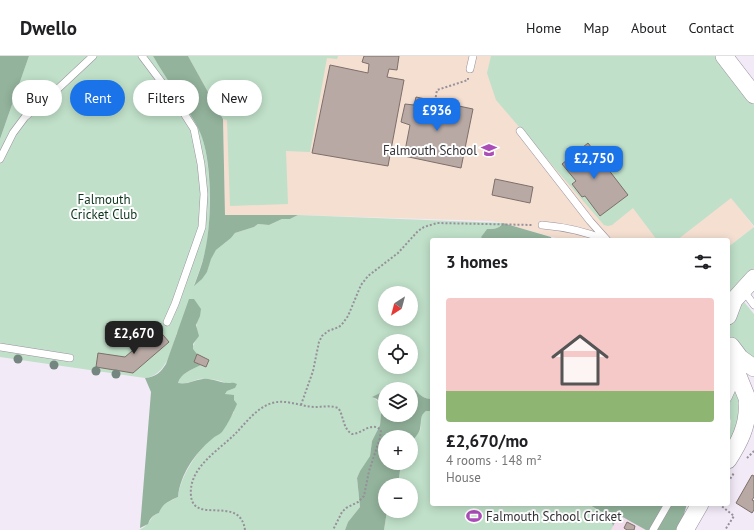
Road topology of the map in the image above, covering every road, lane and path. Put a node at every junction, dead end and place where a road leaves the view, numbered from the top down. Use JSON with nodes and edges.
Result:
{"nodes":[{"id":1,"x":93,"y":56,"type":"edge"},
{"id":2,"x":142,"y":56,"type":"edge"},
{"id":3,"x":473,"y":56,"type":"edge"},
{"id":4,"x":724,"y":56,"type":"edge"},
{"id":5,"x":470,"y":69,"type":"joint"},
{"id":6,"x":754,"y":95,"type":"edge"},
{"id":7,"x":435,"y":101,"type":"dead end"},
{"id":8,"x":520,"y":131,"type":"dead end"},
{"id":9,"x":0,"y":159,"type":"edge"},
{"id":10,"x":542,"y":225,"type":"joint"},
{"id":11,"x":601,"y":238,"type":"edge"},
{"id":12,"x":604,"y":238,"type":"edge"},
{"id":13,"x":754,"y":278,"type":"edge"},
{"id":14,"x":735,"y":295,"type":"edge"},
{"id":15,"x":754,"y":304,"type":"edge"},
{"id":16,"x":730,"y":310,"type":"edge"},
{"id":17,"x":167,"y":322,"type":"dead end"},
{"id":18,"x":730,"y":344,"type":"edge"},
{"id":19,"x":0,"y":347,"type":"edge"},
{"id":20,"x":730,"y":356,"type":"edge"},
{"id":21,"x":70,"y":358,"type":"dead end"},
{"id":22,"x":754,"y":368,"type":"edge"},
{"id":23,"x":735,"y":369,"type":"junction"},
{"id":24,"x":754,"y":379,"type":"edge"},
{"id":25,"x":730,"y":392,"type":"edge"},
{"id":26,"x":301,"y":405,"type":"junction"},
{"id":27,"x":749,"y":406,"type":"edge"},
{"id":28,"x":754,"y":438,"type":"edge"},
{"id":29,"x":730,"y":457,"type":"edge"},
{"id":30,"x":730,"y":458,"type":"edge"},
{"id":31,"x":667,"y":506,"type":"edge"},
{"id":32,"x":699,"y":506,"type":"edge"},
{"id":33,"x":721,"y":506,"type":"edge"},
{"id":34,"x":658,"y":521,"type":"junction"},
{"id":35,"x":245,"y":530,"type":"edge"},
{"id":36,"x":333,"y":530,"type":"edge"},
{"id":37,"x":650,"y":530,"type":"edge"},
{"id":38,"x":654,"y":530,"type":"edge"},
{"id":39,"x":686,"y":530,"type":"edge"},
{"id":40,"x":725,"y":530,"type":"edge"}],
"edges":[{"from":1,"to":9,"type":"lane"},
{"from":2,"to":17,"type":"lane"},
{"from":3,"to":5,"type":"lane"},
{"from":4,"to":6,"type":"street"},
{"from":5,"to":7,"type":"path"},
{"from":8,"to":12,"type":"lane"},
{"from":10,"to":11,"type":"lane"},
{"from":10,"to":26,"type":"path"},
{"from":13,"to":14,"type":"street"},
{"from":14,"to":15,"type":"lane"},
{"from":14,"to":16,"type":"street"},
{"from":18,"to":22,"type":"street"},
{"from":19,"to":21,"type":"lane"},
{"from":20,"to":23,"type":"street"},
{"from":23,"to":25,"type":"lane"},
{"from":23,"to":27,"type":"street"},
{"from":24,"to":27,"type":"street"},
{"from":26,"to":35,"type":"path"},
{"from":26,"to":36,"type":"path"},
{"from":27,"to":29,"type":"street"},
{"from":28,"to":30,"type":"street"},
{"from":31,"to":34,"type":"lane"},
{"from":32,"to":39,"type":"street"},
{"from":33,"to":40,"type":"path"},
{"from":34,"to":37,"type":"lane"},
{"from":34,"to":38,"type":"lane"}]}
